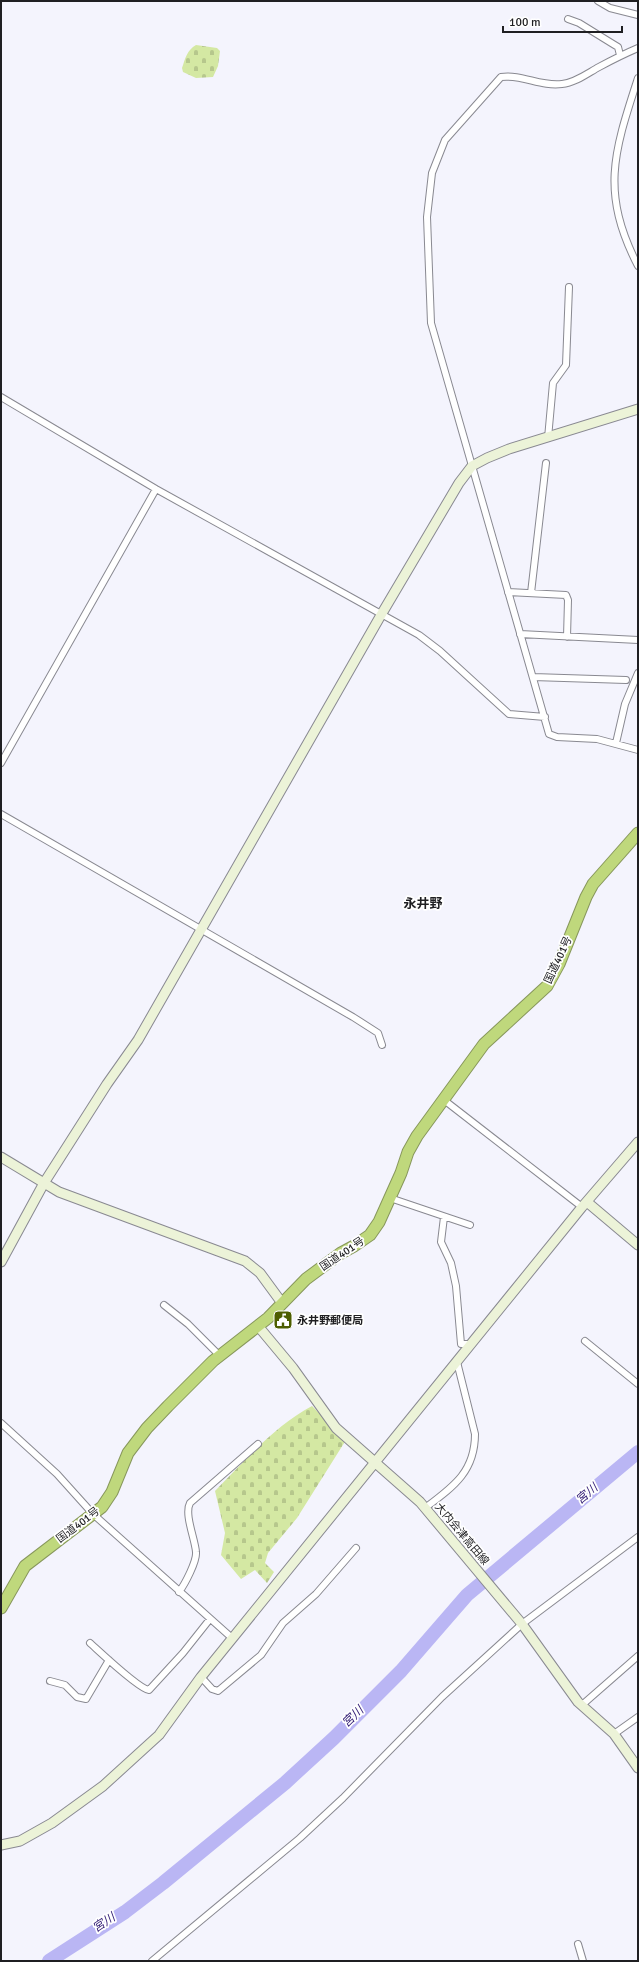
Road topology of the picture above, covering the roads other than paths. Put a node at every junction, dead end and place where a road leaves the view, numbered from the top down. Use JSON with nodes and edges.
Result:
{"nodes":[{"id":1,"x":598,"y":1,"type":"edge"},
{"id":2,"x":638,"y":15,"type":"edge"},
{"id":3,"x":568,"y":18,"type":"dead end"},
{"id":4,"x":638,"y":48,"type":"edge"},
{"id":5,"x":620,"y":55,"type":"junction"},
{"id":6,"x":638,"y":78,"type":"edge"},
{"id":7,"x":638,"y":266,"type":"edge"},
{"id":8,"x":569,"y":287,"type":"dead end"},
{"id":9,"x":1,"y":397,"type":"edge"},
{"id":10,"x":638,"y":409,"type":"edge"},
{"id":11,"x":548,"y":438,"type":"junction"},
{"id":12,"x":546,"y":463,"type":"dead end"},
{"id":13,"x":472,"y":466,"type":"junction"},
{"id":14,"x":156,"y":489,"type":"junction"},
{"id":15,"x":508,"y":592,"type":"junction"},
{"id":16,"x":531,"y":593,"type":"junction"},
{"id":17,"x":381,"y":615,"type":"junction"},
{"id":18,"x":520,"y":634,"type":"junction"},
{"id":19,"x":567,"y":636,"type":"junction"},
{"id":20,"x":638,"y":640,"type":"edge"},
{"id":21,"x":638,"y":673,"type":"edge"},
{"id":22,"x":533,"y":677,"type":"junction"},
{"id":23,"x":626,"y":680,"type":"dead end"},
{"id":24,"x":544,"y":717,"type":"junction"},
{"id":25,"x":616,"y":743,"type":"junction"},
{"id":26,"x":638,"y":750,"type":"edge"},
{"id":27,"x":1,"y":763,"type":"edge"},
{"id":28,"x":1,"y":814,"type":"edge"},
{"id":29,"x":638,"y":832,"type":"edge"},
{"id":30,"x":201,"y":929,"type":"junction"},
{"id":31,"x":382,"y":1045,"type":"dead end"},
{"id":32,"x":444,"y":1100,"type":"junction"},
{"id":33,"x":638,"y":1142,"type":"edge"},
{"id":34,"x":1,"y":1157,"type":"edge"},
{"id":35,"x":44,"y":1183,"type":"junction"},
{"id":36,"x":390,"y":1198,"type":"junction"},
{"id":37,"x":585,"y":1205,"type":"junction"},
{"id":38,"x":444,"y":1217,"type":"junction"},
{"id":39,"x":470,"y":1225,"type":"dead end"},
{"id":40,"x":638,"y":1245,"type":"edge"},
{"id":41,"x":1,"y":1262,"type":"edge"},
{"id":42,"x":282,"y":1303,"type":"junction"},
{"id":43,"x":164,"y":1305,"type":"dead end"},
{"id":44,"x":258,"y":1326,"type":"junction"},
{"id":45,"x":585,"y":1341,"type":"dead end"},
{"id":46,"x":471,"y":1344,"type":"junction"},
{"id":47,"x":220,"y":1356,"type":"junction"},
{"id":48,"x":457,"y":1362,"type":"junction"},
{"id":49,"x":638,"y":1384,"type":"edge"},
{"id":50,"x":1,"y":1423,"type":"edge"},
{"id":51,"x":258,"y":1444,"type":"dead end"},
{"id":52,"x":375,"y":1462,"type":"junction"},
{"id":53,"x":425,"y":1508,"type":"junction"},
{"id":54,"x":93,"y":1514,"type":"junction"},
{"id":55,"x":638,"y":1537,"type":"edge"},
{"id":56,"x":356,"y":1548,"type":"dead end"},
{"id":57,"x":179,"y":1592,"type":"junction"},
{"id":58,"x":1,"y":1608,"type":"edge"},
{"id":59,"x":210,"y":1619,"type":"junction"},
{"id":60,"x":522,"y":1624,"type":"junction"},
{"id":61,"x":232,"y":1638,"type":"junction"},
{"id":62,"x":90,"y":1643,"type":"dead end"},
{"id":63,"x":638,"y":1656,"type":"edge"},
{"id":64,"x":109,"y":1660,"type":"junction"},
{"id":65,"x":201,"y":1677,"type":"junction"},
{"id":66,"x":50,"y":1682,"type":"dead end"},
{"id":67,"x":582,"y":1705,"type":"junction"},
{"id":68,"x":638,"y":1717,"type":"edge"},
{"id":69,"x":614,"y":1734,"type":"junction"},
{"id":70,"x":638,"y":1768,"type":"edge"},
{"id":71,"x":1,"y":1845,"type":"edge"},
{"id":72,"x":578,"y":1944,"type":"dead end"},
{"id":73,"x":152,"y":1961,"type":"edge"},
{"id":74,"x":583,"y":1961,"type":"edge"}],
"edges":[{"from":1,"to":2,"type":"street"},
{"from":3,"to":5,"type":"street"},
{"from":4,"to":5,"type":"street"},
{"from":5,"to":13,"type":"street"},
{"from":6,"to":7,"type":"street"},
{"from":8,"to":11,"type":"street"},
{"from":9,"to":14,"type":"street"},
{"from":10,"to":11,"type":"street"},
{"from":11,"to":13,"type":"street"},
{"from":12,"to":16,"type":"street"},
{"from":13,"to":15,"type":"street"},
{"from":13,"to":17,"type":"street"},
{"from":14,"to":17,"type":"street"},
{"from":14,"to":27,"type":"street"},
{"from":15,"to":16,"type":"street"},
{"from":15,"to":18,"type":"street"},
{"from":16,"to":19,"type":"street"},
{"from":17,"to":24,"type":"street"},
{"from":17,"to":30,"type":"street"},
{"from":18,"to":19,"type":"street"},
{"from":18,"to":22,"type":"street"},
{"from":19,"to":20,"type":"street"},
{"from":21,"to":25,"type":"street"},
{"from":22,"to":23,"type":"street"},
{"from":22,"to":24,"type":"street"},
{"from":24,"to":25,"type":"street"},
{"from":25,"to":26,"type":"street"},
{"from":28,"to":30,"type":"street"},
{"from":29,"to":32,"type":"highway","name":"国道401号"},
{"from":30,"to":31,"type":"street"},
{"from":30,"to":35,"type":"street"},
{"from":32,"to":36,"type":"highway","name":"国道401号"},
{"from":32,"to":37,"type":"street"},
{"from":33,"to":37,"type":"street"},
{"from":34,"to":35,"type":"street"},
{"from":35,"to":41,"type":"street"},
{"from":35,"to":42,"type":"street"},
{"from":36,"to":38,"type":"street"},
{"from":36,"to":42,"type":"highway","name":"国道401号"},
{"from":37,"to":40,"type":"street"},
{"from":37,"to":46,"type":"street"},
{"from":38,"to":39,"type":"street"},
{"from":38,"to":46,"type":"street"},
{"from":42,"to":44,"type":"highway","name":"国道401号"},
{"from":43,"to":47,"type":"street"},
{"from":44,"to":47,"type":"highway","name":"国道401号"},
{"from":44,"to":52,"type":"street","name":"大内会津高田線"},
{"from":45,"to":49,"type":"street"},
{"from":46,"to":48,"type":"street"},
{"from":47,"to":54,"type":"highway","name":"国道401号"},
{"from":48,"to":52,"type":"street"},
{"from":48,"to":53,"type":"street"},
{"from":50,"to":54,"type":"street"},
{"from":51,"to":57,"type":"street"},
{"from":52,"to":53,"type":"street","name":"大内会津高田線"},
{"from":52,"to":61,"type":"street"},
{"from":53,"to":60,"type":"street","name":"大内会津高田線"},
{"from":54,"to":57,"type":"street"},
{"from":54,"to":58,"type":"highway","name":"国道401号"},
{"from":55,"to":60,"type":"street"},
{"from":56,"to":65,"type":"street"},
{"from":57,"to":59,"type":"street"},
{"from":59,"to":61,"type":"street"},
{"from":59,"to":64,"type":"street"},
{"from":60,"to":67,"type":"street","name":"大内会津高田線"},
{"from":60,"to":73,"type":"street"},
{"from":61,"to":65,"type":"street"},
{"from":62,"to":64,"type":"street"},
{"from":63,"to":67,"type":"street"},
{"from":64,"to":66,"type":"street"},
{"from":65,"to":71,"type":"street"},
{"from":67,"to":69,"type":"street","name":"大内会津高田線"},
{"from":68,"to":69,"type":"street"},
{"from":69,"to":70,"type":"street","name":"大内会津高田線"},
{"from":72,"to":74,"type":"street"}]}
